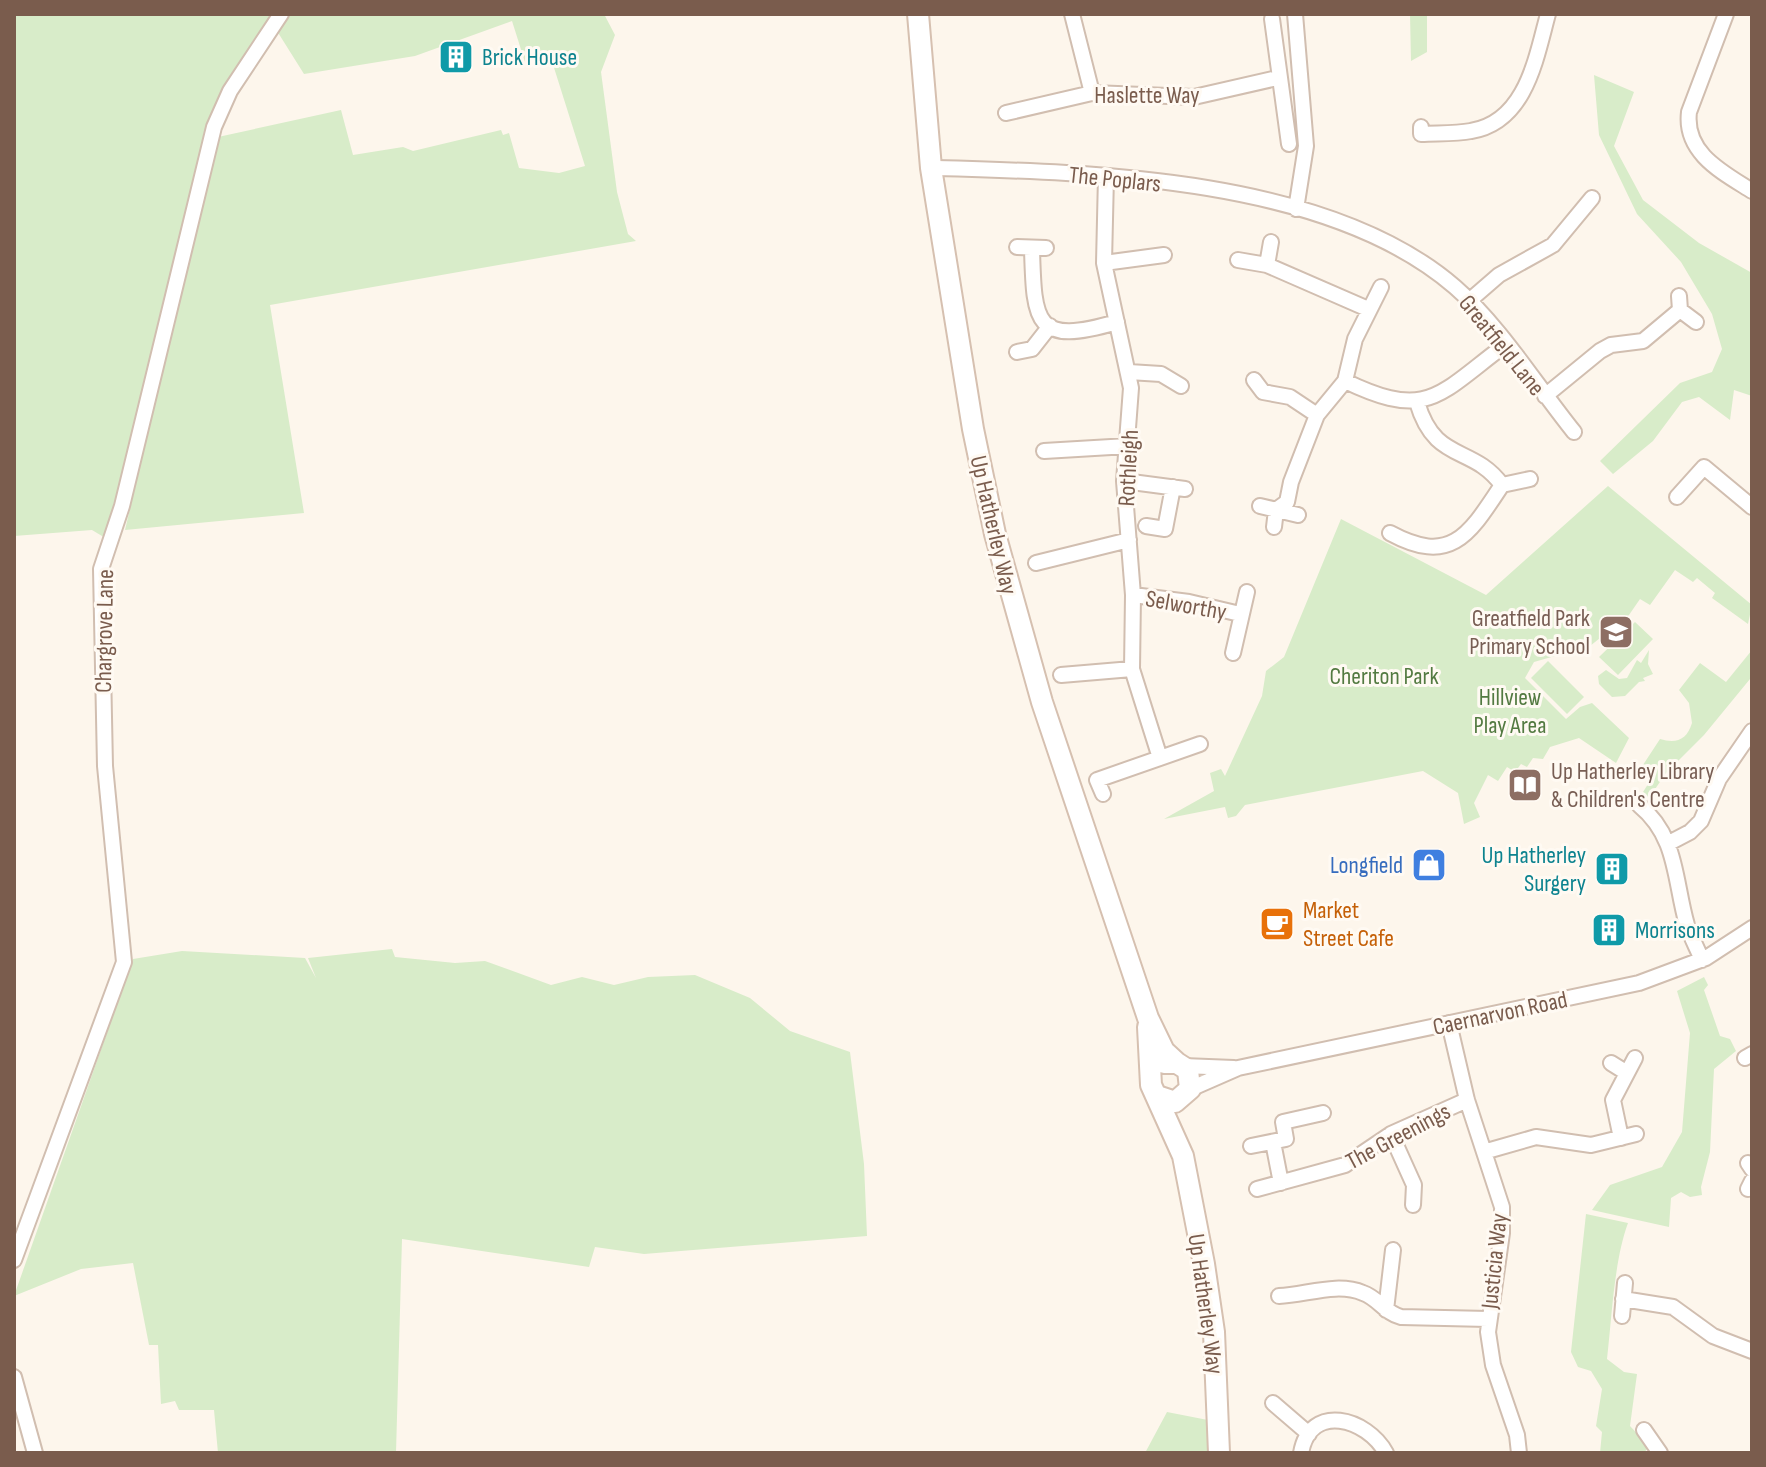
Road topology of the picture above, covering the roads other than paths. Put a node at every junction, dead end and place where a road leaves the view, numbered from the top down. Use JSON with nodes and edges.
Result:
{"nodes":[{"id":1,"x":281,"y":14,"type":"edge"},
{"id":2,"x":918,"y":14,"type":"edge"},
{"id":3,"x":1072,"y":14,"type":"edge"},
{"id":4,"x":1295,"y":14,"type":"edge"},
{"id":5,"x":1548,"y":14,"type":"edge"},
{"id":6,"x":1726,"y":14,"type":"edge"},
{"id":7,"x":1272,"y":19,"type":"dead end"},
{"id":8,"x":1277,"y":78,"type":"junction"},
{"id":9,"x":1092,"y":93,"type":"junction"},
{"id":10,"x":1013,"y":115,"type":"dead end"},
{"id":11,"x":1421,"y":127,"type":"dead end"},
{"id":12,"x":1289,"y":144,"type":"dead end"},
{"id":13,"x":931,"y":168,"type":"junction"},
{"id":14,"x":1106,"y":176,"type":"junction"},
{"id":15,"x":1752,"y":191,"type":"edge"},
{"id":16,"x":1592,"y":198,"type":"dead end"},
{"id":17,"x":1296,"y":209,"type":"junction"},
{"id":18,"x":1271,"y":242,"type":"dead end"},
{"id":19,"x":1032,"y":248,"type":"dead end"},
{"id":20,"x":1164,"y":255,"type":"dead end"},
{"id":21,"x":1238,"y":260,"type":"dead end"},
{"id":22,"x":1104,"y":263,"type":"junction"},
{"id":23,"x":1267,"y":265,"type":"junction"},
{"id":24,"x":1381,"y":287,"type":"dead end"},
{"id":25,"x":1469,"y":301,"type":"junction"},
{"id":26,"x":1368,"y":309,"type":"junction"},
{"id":27,"x":1117,"y":322,"type":"junction"},
{"id":28,"x":1696,"y":322,"type":"dead end"},
{"id":29,"x":1050,"y":326,"type":"junction"},
{"id":30,"x":1505,"y":345,"type":"junction"},
{"id":31,"x":1017,"y":352,"type":"dead end"},
{"id":32,"x":1129,"y":372,"type":"junction"},
{"id":33,"x":1345,"y":381,"type":"junction"},
{"id":34,"x":1181,"y":386,"type":"dead end"},
{"id":35,"x":1259,"y":392,"type":"dead end"},
{"id":36,"x":1545,"y":396,"type":"junction"},
{"id":37,"x":1417,"y":402,"type":"junction"},
{"id":38,"x":1317,"y":415,"type":"junction"},
{"id":39,"x":1574,"y":432,"type":"dead end"},
{"id":40,"x":1128,"y":446,"type":"junction"},
{"id":41,"x":1044,"y":451,"type":"dead end"},
{"id":42,"x":1530,"y":479,"type":"dead end"},
{"id":43,"x":1124,"y":481,"type":"junction"},
{"id":44,"x":1502,"y":485,"type":"junction"},
{"id":45,"x":1677,"y":497,"type":"dead end"},
{"id":46,"x":1260,"y":506,"type":"dead end"},
{"id":47,"x":1282,"y":506,"type":"junction"},
{"id":48,"x":1752,"y":507,"type":"edge"},
{"id":49,"x":1146,"y":526,"type":"dead end"},
{"id":50,"x":1274,"y":527,"type":"dead end"},
{"id":51,"x":1390,"y":533,"type":"dead end"},
{"id":52,"x":1129,"y":540,"type":"junction"},
{"id":53,"x":1036,"y":563,"type":"dead end"},
{"id":54,"x":1247,"y":592,"type":"dead end"},
{"id":55,"x":1133,"y":595,"type":"junction"},
{"id":56,"x":1240,"y":614,"type":"junction"},
{"id":57,"x":1233,"y":653,"type":"dead end"},
{"id":58,"x":1132,"y":669,"type":"junction"},
{"id":59,"x":1061,"y":675,"type":"dead end"},
{"id":60,"x":1752,"y":731,"type":"edge"},
{"id":61,"x":1200,"y":744,"type":"dead end"},
{"id":62,"x":1160,"y":758,"type":"junction"},
{"id":63,"x":1103,"y":794,"type":"dead end"},
{"id":64,"x":1639,"y":805,"type":"dead end"},
{"id":65,"x":1669,"y":843,"type":"junction"},
{"id":66,"x":1752,"y":928,"type":"edge"},
{"id":67,"x":1702,"y":960,"type":"junction"},
{"id":68,"x":1148,"y":1018,"type":"junction"},
{"id":69,"x":1449,"y":1023,"type":"junction"},
{"id":70,"x":1635,"y":1058,"type":"dead end"},
{"id":71,"x":1611,"y":1063,"type":"dead end"},
{"id":72,"x":1180,"y":1064,"type":"junction"},
{"id":73,"x":1238,"y":1068,"type":"junction"},
{"id":74,"x":1627,"y":1073,"type":"junction"},
{"id":75,"x":1154,"y":1087,"type":"junction"},
{"id":76,"x":1188,"y":1093,"type":"junction"},
{"id":77,"x":1467,"y":1100,"type":"junction"},
{"id":78,"x":1323,"y":1113,"type":"dead end"},
{"id":79,"x":1391,"y":1134,"type":"junction"},
{"id":80,"x":1273,"y":1142,"type":"junction"},
{"id":81,"x":1251,"y":1146,"type":"dead end"},
{"id":82,"x":1487,"y":1151,"type":"junction"},
{"id":83,"x":1183,"y":1156,"type":"junction"},
{"id":84,"x":1281,"y":1183,"type":"junction"},
{"id":85,"x":1257,"y":1189,"type":"dead end"},
{"id":86,"x":1413,"y":1205,"type":"dead end"},
{"id":87,"x":1393,"y":1250,"type":"dead end"},
{"id":88,"x":14,"y":1260,"type":"edge"},
{"id":89,"x":1625,"y":1283,"type":"dead end"},
{"id":90,"x":1279,"y":1296,"type":"dead end"},
{"id":91,"x":1623,"y":1299,"type":"junction"},
{"id":92,"x":1386,"y":1310,"type":"junction"},
{"id":93,"x":1622,"y":1316,"type":"dead end"},
{"id":94,"x":1488,"y":1319,"type":"junction"},
{"id":95,"x":1752,"y":1351,"type":"edge"},
{"id":96,"x":14,"y":1377,"type":"edge"},
{"id":97,"x":1273,"y":1403,"type":"dead end"},
{"id":98,"x":1644,"y":1430,"type":"dead end"},
{"id":99,"x":1309,"y":1434,"type":"junction"},
{"id":100,"x":35,"y":1453,"type":"edge"},
{"id":101,"x":1219,"y":1453,"type":"edge"},
{"id":102,"x":1301,"y":1453,"type":"edge"},
{"id":103,"x":1386,"y":1453,"type":"edge"},
{"id":104,"x":1519,"y":1453,"type":"edge"},
{"id":105,"x":1660,"y":1453,"type":"edge"}],
"edges":[{"from":1,"to":88,"type":"street","name":"Chargrove Lane"},
{"from":2,"to":13,"type":"street","name":"Up Hatherley Way"},
{"from":3,"to":9,"type":"street"},
{"from":4,"to":17,"type":"street"},
{"from":5,"to":11,"type":"street"},
{"from":6,"to":15,"type":"street"},
{"from":7,"to":8,"type":"street"},
{"from":8,"to":9,"type":"street","name":"Haslette Way"},
{"from":8,"to":12,"type":"street"},
{"from":9,"to":10,"type":"street","name":"Haslette Way"},
{"from":13,"to":14,"type":"street","name":"The Poplars"},
{"from":13,"to":68,"type":"street","name":"Up Hatherley Way"},
{"from":14,"to":17,"type":"street","name":"The Poplars"},
{"from":14,"to":22,"type":"street","name":"Rothleigh"},
{"from":16,"to":25,"type":"street"},
{"from":17,"to":25,"type":"street","name":"Greatfield Lane"},
{"from":18,"to":23,"type":"street"},
{"from":19,"to":29,"type":"street"},
{"from":20,"to":22,"type":"street"},
{"from":21,"to":23,"type":"street"},
{"from":22,"to":27,"type":"street","name":"Rothleigh"},
{"from":23,"to":26,"type":"street"},
{"from":24,"to":26,"type":"street"},
{"from":25,"to":30,"type":"street","name":"Greatfield Lane"},
{"from":26,"to":33,"type":"street"},
{"from":27,"to":29,"type":"street"},
{"from":27,"to":32,"type":"street","name":"Rothleigh"},
{"from":28,"to":36,"type":"street"},
{"from":29,"to":31,"type":"street"},
{"from":30,"to":36,"type":"street","name":"Greatfield Lane"},
{"from":30,"to":37,"type":"street"},
{"from":32,"to":34,"type":"street"},
{"from":32,"to":40,"type":"street","name":"Rothleigh"},
{"from":33,"to":37,"type":"street"},
{"from":33,"to":38,"type":"street"},
{"from":35,"to":38,"type":"street"},
{"from":36,"to":39,"type":"street","name":"Greatfield Lane"},
{"from":37,"to":44,"type":"street"},
{"from":38,"to":47,"type":"street"},
{"from":40,"to":41,"type":"street"},
{"from":40,"to":43,"type":"street","name":"Rothleigh"},
{"from":42,"to":44,"type":"street"},
{"from":43,"to":49,"type":"street"},
{"from":43,"to":52,"type":"street","name":"Rothleigh"},
{"from":44,"to":51,"type":"street"},
{"from":45,"to":48,"type":"street"},
{"from":46,"to":47,"type":"street"},
{"from":47,"to":50,"type":"street"},
{"from":52,"to":53,"type":"street"},
{"from":52,"to":55,"type":"street","name":"Rothleigh"},
{"from":54,"to":56,"type":"street","name":"Selworthy"},
{"from":55,"to":56,"type":"street","name":"Selworthy"},
{"from":55,"to":58,"type":"street","name":"Rothleigh"},
{"from":56,"to":57,"type":"street","name":"Selworthy"},
{"from":58,"to":59,"type":"street"},
{"from":58,"to":62,"type":"street","name":"Rothleigh"},
{"from":60,"to":65,"type":"street"},
{"from":61,"to":62,"type":"street"},
{"from":62,"to":63,"type":"street"},
{"from":64,"to":65,"type":"street"},
{"from":65,"to":67,"type":"street"},
{"from":66,"to":67,"type":"street","name":"Caernarvon Road"},
{"from":67,"to":69,"type":"street","name":"Caernarvon Road"},
{"from":68,"to":72,"type":"street","name":"Up Hatherley Way"},
{"from":68,"to":75,"type":"street","name":"Up Hatherley Way"},
{"from":69,"to":73,"type":"street","name":"Caernarvon Road"},
{"from":69,"to":77,"type":"street","name":"Justicia Way"},
{"from":70,"to":74,"type":"street"},
{"from":71,"to":74,"type":"street"},
{"from":72,"to":73,"type":"street","name":"Caernarvon Road"},
{"from":72,"to":75,"type":"street"},
{"from":72,"to":76,"type":"street"},
{"from":73,"to":76,"type":"street","name":"Caernarvon Road"},
{"from":74,"to":82,"type":"street"},
{"from":75,"to":76,"type":"street"},
{"from":75,"to":83,"type":"street","name":"Up Hatherley Way"},
{"from":76,"to":83,"type":"street","name":"Up Hatherley Way"},
{"from":77,"to":79,"type":"street","name":"The Greenings"},
{"from":77,"to":82,"type":"street","name":"Justicia Way"},
{"from":78,"to":80,"type":"street"},
{"from":79,"to":84,"type":"street","name":"The Greenings"},
{"from":79,"to":86,"type":"street"},
{"from":80,"to":81,"type":"street"},
{"from":80,"to":84,"type":"street"},
{"from":82,"to":94,"type":"street","name":"Justicia Way"},
{"from":83,"to":101,"type":"street","name":"Up Hatherley Way"},
{"from":84,"to":85,"type":"street","name":"The Greenings"},
{"from":87,"to":92,"type":"street"},
{"from":89,"to":91,"type":"street"},
{"from":90,"to":92,"type":"street"},
{"from":91,"to":93,"type":"street"},
{"from":91,"to":95,"type":"street"},
{"from":92,"to":94,"type":"street"},
{"from":94,"to":104,"type":"street","name":"Justicia Way"},
{"from":96,"to":100,"type":"street"},
{"from":97,"to":99,"type":"street"},
{"from":98,"to":105,"type":"street"},
{"from":99,"to":102,"type":"street"},
{"from":99,"to":103,"type":"street"}]}
